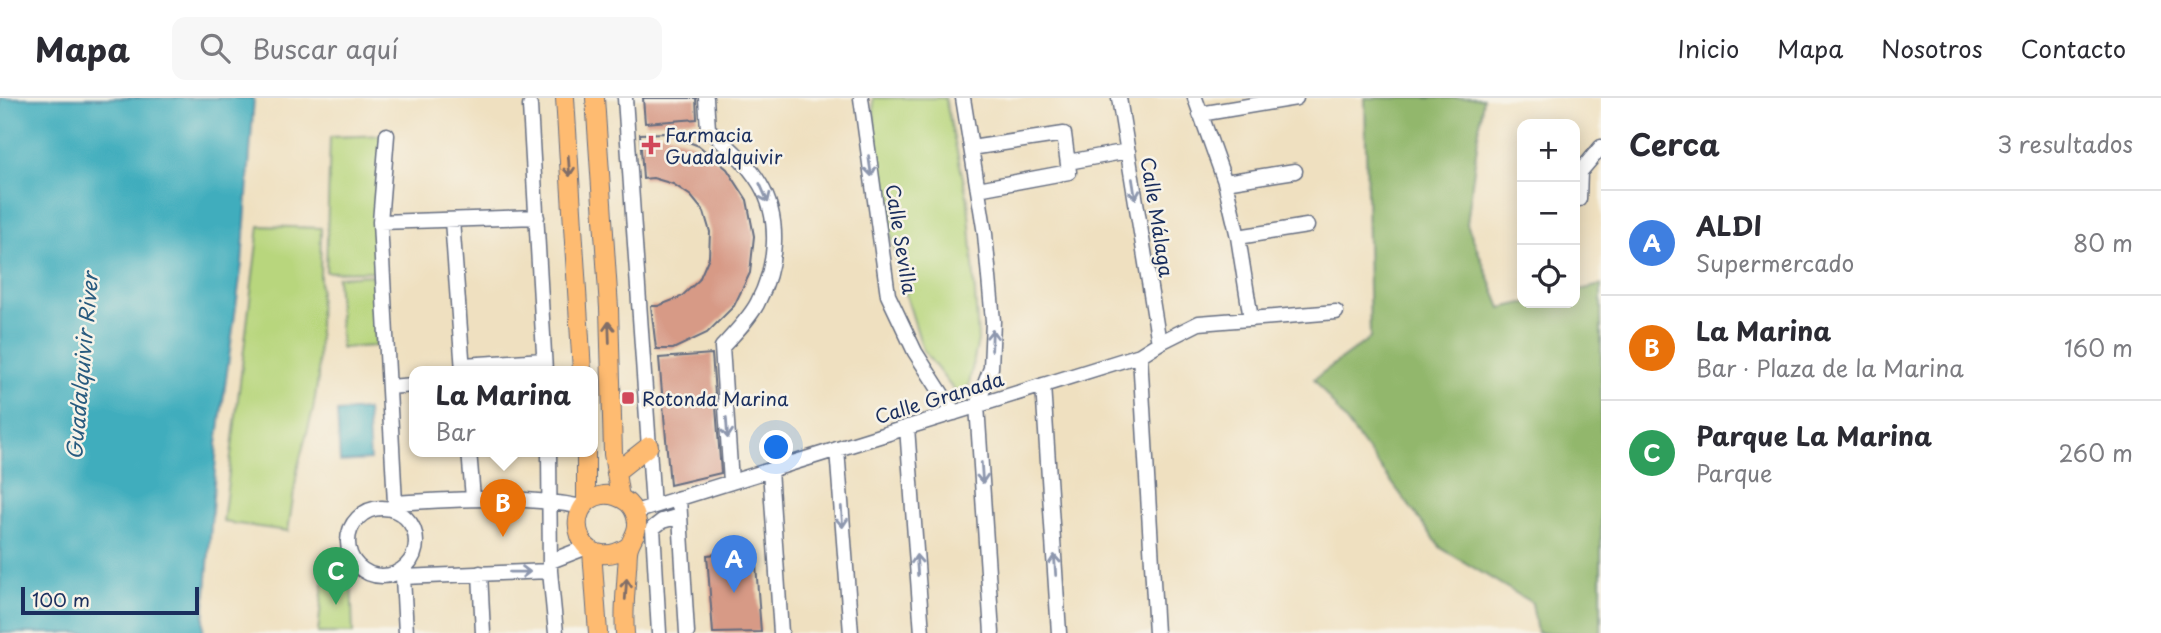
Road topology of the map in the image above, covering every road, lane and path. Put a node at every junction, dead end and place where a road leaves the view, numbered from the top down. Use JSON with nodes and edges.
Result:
{"nodes":[{"id":1,"x":565,"y":98,"type":"edge"},
{"id":2,"x":595,"y":98,"type":"edge"},
{"id":3,"x":625,"y":98,"type":"edge"},
{"id":4,"x":706,"y":98,"type":"edge"},
{"id":5,"x":861,"y":98,"type":"edge"},
{"id":6,"x":963,"y":98,"type":"edge"},
{"id":7,"x":1119,"y":98,"type":"edge"},
{"id":8,"x":1195,"y":98,"type":"edge"},
{"id":9,"x":1296,"y":98,"type":"edge"},
{"id":10,"x":530,"y":106,"type":"dead end"},
{"id":11,"x":1200,"y":114,"type":"junction"},
{"id":12,"x":387,"y":135,"type":"dead end"},
{"id":13,"x":1601,"y":147,"type":"edge"},
{"id":14,"x":971,"y":148,"type":"junction"},
{"id":15,"x":1128,"y":151,"type":"junction"},
{"id":16,"x":1068,"y":162,"type":"junction"},
{"id":17,"x":1294,"y":171,"type":"dead end"},
{"id":18,"x":1225,"y":182,"type":"junction"},
{"id":19,"x":1580,"y":182,"type":"edge"},
{"id":20,"x":978,"y":189,"type":"junction"},
{"id":21,"x":537,"y":217,"type":"junction"},
{"id":22,"x":452,"y":220,"type":"junction"},
{"id":23,"x":380,"y":222,"type":"junction"},
{"id":24,"x":1307,"y":226,"type":"dead end"},
{"id":25,"x":1238,"y":237,"type":"junction"},
{"id":26,"x":1336,"y":313,"type":"dead end"},
{"id":27,"x":1251,"y":319,"type":"junction"},
{"id":28,"x":1159,"y":342,"type":"junction"},
{"id":29,"x":1140,"y":355,"type":"junction"},
{"id":30,"x":545,"y":365,"type":"edge"},
{"id":31,"x":463,"y":366,"type":"edge"},
{"id":32,"x":518,"y":366,"type":"edge"},
{"id":33,"x":582,"y":366,"type":"edge"},
{"id":34,"x":1043,"y":385,"type":"junction"},
{"id":35,"x":409,"y":386,"type":"edge"},
{"id":36,"x":389,"y":387,"type":"junction"},
{"id":37,"x":978,"y":405,"type":"junction"},
{"id":38,"x":954,"y":413,"type":"junction"},
{"id":39,"x":907,"y":427,"type":"junction"},
{"id":40,"x":649,"y":446,"type":"junction"},
{"id":41,"x":837,"y":449,"type":"junction"},
{"id":42,"x":470,"y":457,"type":"edge"},
{"id":43,"x":549,"y":457,"type":"edge"},
{"id":44,"x":586,"y":457,"type":"edge"},
{"id":45,"x":770,"y":470,"type":"junction"},
{"id":46,"x":616,"y":472,"type":"junction"},
{"id":47,"x":731,"y":482,"type":"junction"},
{"id":48,"x":473,"y":498,"type":"junction"},
{"id":49,"x":620,"y":498,"type":"junction"},
{"id":50,"x":679,"y":498,"type":"junction"},
{"id":51,"x":550,"y":500,"type":"junction"},
{"id":52,"x":584,"y":505,"type":"junction"},
{"id":53,"x":393,"y":506,"type":"junction"},
{"id":54,"x":653,"y":506,"type":"junction"},
{"id":55,"x":635,"y":512,"type":"junction"},
{"id":56,"x":680,"y":516,"type":"junction"},
{"id":57,"x":629,"y":546,"type":"junction"},
{"id":58,"x":589,"y":549,"type":"junction"},
{"id":59,"x":551,"y":566,"type":"junction"},
{"id":60,"x":480,"y":573,"type":"junction"},
{"id":61,"x":401,"y":574,"type":"junction"},
{"id":62,"x":406,"y":633,"type":"edge"},
{"id":63,"x":483,"y":633,"type":"edge"},
{"id":64,"x":556,"y":633,"type":"edge"},
{"id":65,"x":598,"y":633,"type":"edge"},
{"id":66,"x":625,"y":633,"type":"edge"},
{"id":67,"x":659,"y":633,"type":"edge"},
{"id":68,"x":687,"y":633,"type":"edge"},
{"id":69,"x":781,"y":633,"type":"edge"},
{"id":70,"x":851,"y":633,"type":"edge"},
{"id":71,"x":922,"y":633,"type":"edge"},
{"id":72,"x":992,"y":633,"type":"edge"},
{"id":73,"x":1059,"y":633,"type":"edge"},
{"id":74,"x":1156,"y":633,"type":"edge"}],
"edges":[{"from":1,"to":33,"type":"main road","one_way":true},
{"from":46,"to":2,"type":"main road","one_way":true},
{"from":3,"to":40,"type":"street"},
{"from":4,"to":47,"type":"street","one_way":true},
{"from":5,"to":38,"type":"street","name":"Calle Sevilla","one_way":true},
{"from":6,"to":14,"type":"street"},
{"from":7,"to":15,"type":"street","name":"Calle Málaga"},
{"from":8,"to":11,"type":"street"},
{"from":9,"to":11,"type":"street"},
{"from":10,"to":21,"type":"street"},
{"from":11,"to":18,"type":"street"},
{"from":12,"to":23,"type":"street"},
{"from":13,"to":19,"type":"street"},
{"from":14,"to":16,"type":"street"},
{"from":14,"to":20,"type":"street"},
{"from":15,"to":16,"type":"street"},
{"from":15,"to":28,"type":"street","name":"Calle Málaga","one_way":true},
{"from":16,"to":20,"type":"street"},
{"from":17,"to":18,"type":"street"},
{"from":18,"to":25,"type":"street"},
{"from":37,"to":20,"type":"street","one_way":true},
{"from":21,"to":22,"type":"street"},
{"from":21,"to":30,"type":"street"},
{"from":22,"to":23,"type":"street"},
{"from":22,"to":31,"type":"street"},
{"from":23,"to":36,"type":"street"},
{"from":24,"to":25,"type":"street"},
{"from":25,"to":27,"type":"street"},
{"from":26,"to":27,"type":"street","name":"Calle Granada"},
{"from":27,"to":28,"type":"street","name":"Calle Granada"},
{"from":28,"to":29,"type":"street","name":"Calle Granada"},
{"from":29,"to":34,"type":"street","name":"Calle Granada"},
{"from":29,"to":74,"type":"street"},
{"from":30,"to":32,"type":"street"},
{"from":34,"to":37,"type":"street","name":"Calle Granada"},
{"from":73,"to":34,"type":"street","one_way":true},
{"from":35,"to":36,"type":"street"},
{"from":36,"to":53,"type":"street"},
{"from":37,"to":38,"type":"street","name":"Calle Granada"},
{"from":37,"to":72,"type":"street","one_way":true},
{"from":38,"to":39,"type":"street","name":"Calle Granada"},
{"from":39,"to":41,"type":"street","name":"Calle Granada"},
{"from":71,"to":39,"type":"street","one_way":true},
{"from":40,"to":46,"type":"main road"},
{"from":40,"to":54,"type":"street"},
{"from":41,"to":45,"type":"street","name":"Calle Granada"},
{"from":41,"to":70,"type":"street","one_way":true},
{"from":42,"to":48,"type":"street"},
{"from":43,"to":51,"type":"street"},
{"from":44,"to":52,"type":"main road"},
{"from":45,"to":47,"type":"street","name":"Calle Granada"},
{"from":45,"to":69,"type":"street"},
{"from":46,"to":49,"type":"main road"},
{"from":47,"to":50,"type":"street","name":"Calle Granada"},
{"from":48,"to":51,"type":"street"},
{"from":48,"to":53,"type":"street"},
{"from":49,"to":52,"type":"main road"},
{"from":49,"to":55,"type":"main road"},
{"from":50,"to":54,"type":"street","name":"Calle Granada"},
{"from":50,"to":56,"type":"street"},
{"from":51,"to":52,"type":"street"},
{"from":51,"to":59,"type":"street"},
{"from":52,"to":58,"type":"main road"},
{"from":53,"to":61,"type":"street"},
{"from":53,"to":61,"type":"street"},
{"from":54,"to":55,"type":"street","name":"Calle Granada"},
{"from":55,"to":57,"type":"main road"},
{"from":56,"to":67,"type":"street"},
{"from":56,"to":68,"type":"street"},
{"from":57,"to":58,"type":"main road"},
{"from":66,"to":57,"type":"main road","one_way":true},
{"from":58,"to":59,"type":"street"},
{"from":58,"to":65,"type":"main road"},
{"from":60,"to":59,"type":"street","one_way":true},
{"from":59,"to":64,"type":"street"},
{"from":60,"to":61,"type":"street"},
{"from":60,"to":63,"type":"street"},
{"from":61,"to":62,"type":"street"}]}
